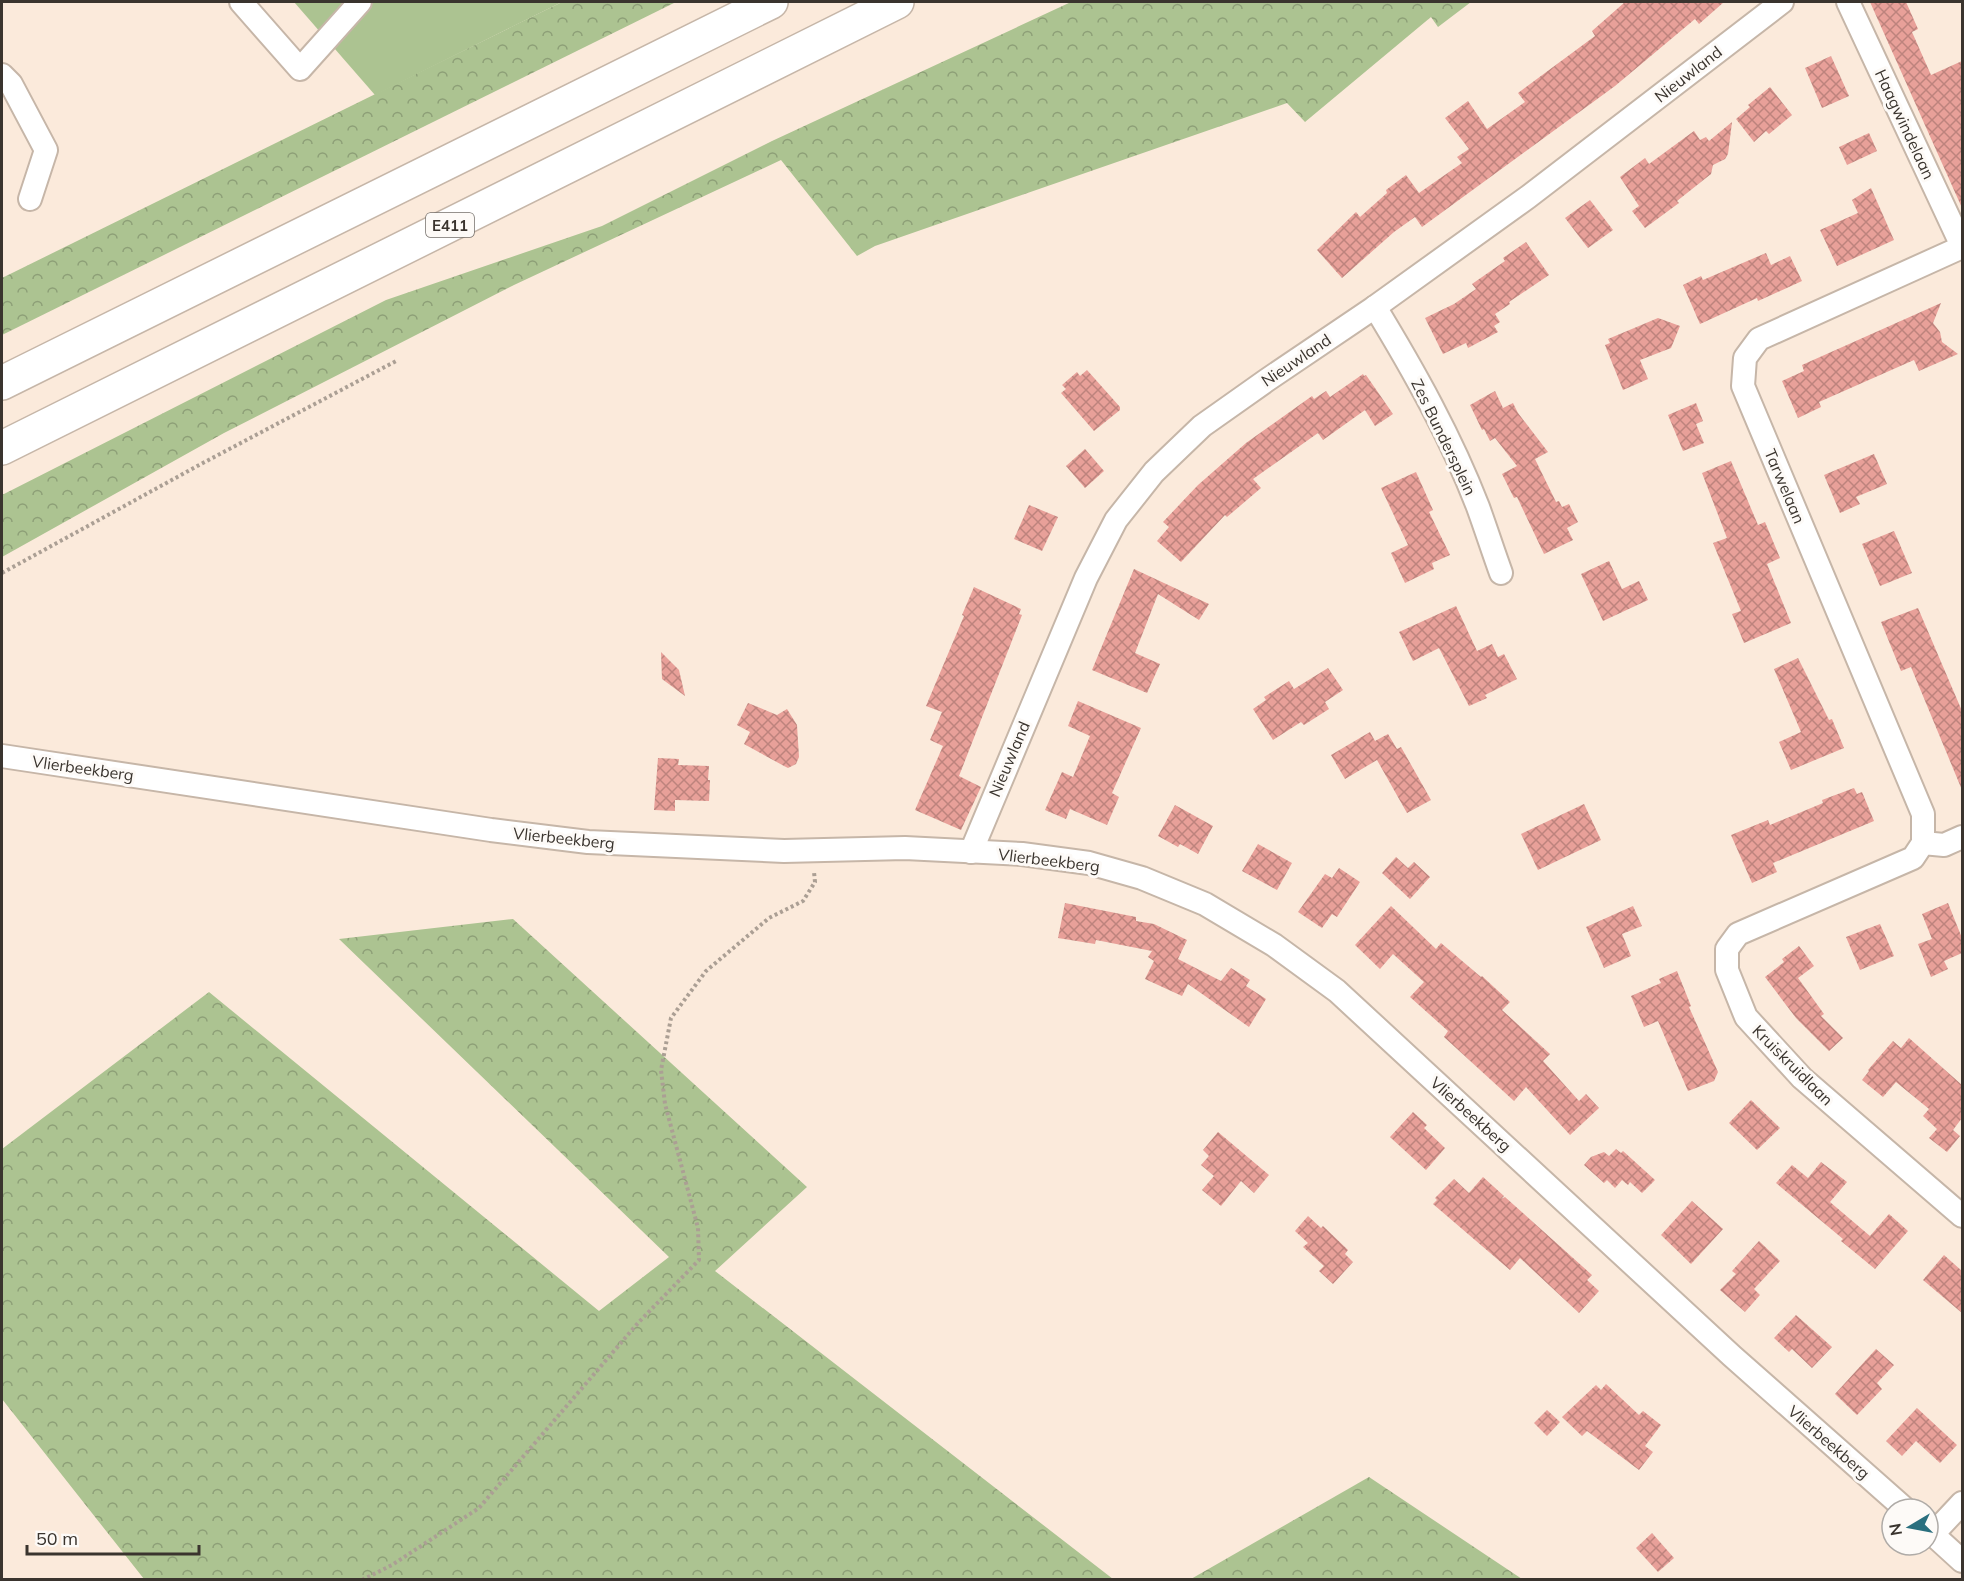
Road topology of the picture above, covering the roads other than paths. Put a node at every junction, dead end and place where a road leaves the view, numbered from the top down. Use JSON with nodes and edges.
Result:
{"nodes":[{"id":1,"x":241,"y":2,"type":"edge"},
{"id":2,"x":360,"y":2,"type":"edge"},
{"id":3,"x":771,"y":2,"type":"edge"},
{"id":4,"x":897,"y":2,"type":"edge"},
{"id":5,"x":1782,"y":2,"type":"edge"},
{"id":6,"x":1848,"y":2,"type":"edge"},
{"id":7,"x":2,"y":75,"type":"edge"},
{"id":8,"x":30,"y":199,"type":"dead end"},
{"id":9,"x":1962,"y":246,"type":"edge"},
{"id":10,"x":1375,"y":307,"type":"junction"},
{"id":11,"x":2,"y":383,"type":"edge"},
{"id":12,"x":2,"y":448,"type":"edge"},
{"id":13,"x":1501,"y":573,"type":"dead end"},
{"id":14,"x":2,"y":756,"type":"edge"},
{"id":15,"x":1962,"y":837,"type":"edge"},
{"id":16,"x":1923,"y":843,"type":"junction"},
{"id":17,"x":971,"y":852,"type":"junction"},
{"id":18,"x":1962,"y":1216,"type":"edge"},
{"id":19,"x":1891,"y":1497,"type":"edge"},
{"id":20,"x":1962,"y":1503,"type":"edge"},
{"id":21,"x":1940,"y":1524,"type":"edge"},
{"id":22,"x":1940,"y":1540,"type":"edge"},
{"id":23,"x":1962,"y":1561,"type":"edge"}],
"edges":[{"from":1,"to":2,"type":"street"},
{"from":3,"to":11,"type":"highway"},
{"from":4,"to":12,"type":"highway","number":"E411"},
{"from":5,"to":10,"type":"street","name":"Nieuwland"},
{"from":6,"to":9,"type":"street","name":"Haagwindelaan"},
{"from":7,"to":8,"type":"street"},
{"from":9,"to":16,"type":"street","name":"Tarwelaan"},
{"from":10,"to":13,"type":"street","name":"Zes Bundersplein"},
{"from":10,"to":17,"type":"street","name":"Nieuwland"},
{"from":14,"to":17,"type":"street","name":"Vlierbeekberg"},
{"from":15,"to":16,"type":"street"},
{"from":16,"to":18,"type":"street","name":"Kruiskruidlaan"},
{"from":17,"to":19,"type":"street","name":"Vlierbeekberg"},
{"from":20,"to":21,"type":"street"},
{"from":22,"to":23,"type":"street"}]}
